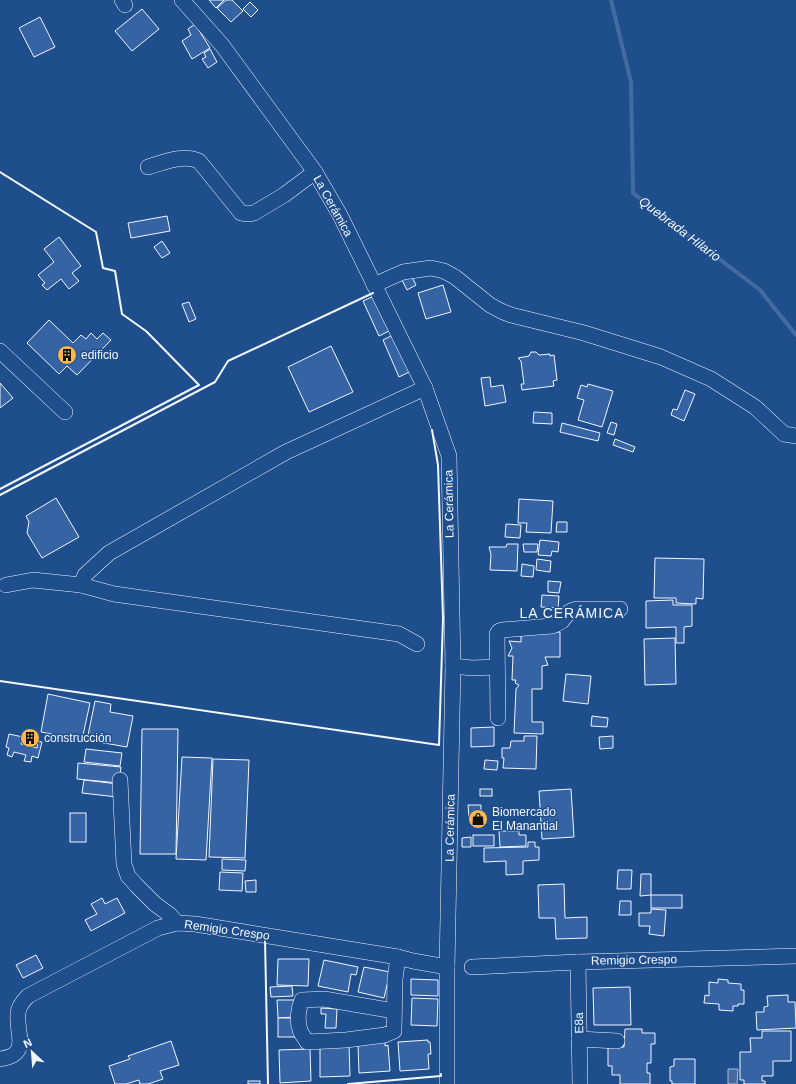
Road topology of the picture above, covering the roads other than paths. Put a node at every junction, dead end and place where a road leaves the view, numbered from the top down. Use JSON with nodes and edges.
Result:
{"nodes":[{"id":1,"x":182,"y":0,"type":"edge"},
{"id":2,"x":148,"y":167,"type":"dead end"},
{"id":3,"x":315,"y":172,"type":"junction"},
{"id":4,"x":374,"y":285,"type":"junction"},
{"id":5,"x":0,"y":351,"type":"edge"},
{"id":6,"x":424,"y":388,"type":"junction"},
{"id":7,"x":65,"y":412,"type":"dead end"},
{"id":8,"x":796,"y":436,"type":"edge"},
{"id":9,"x":6,"y":585,"type":"dead end"},
{"id":10,"x":81,"y":585,"type":"junction"},
{"id":11,"x":620,"y":609,"type":"dead end"},
{"id":12,"x":417,"y":644,"type":"dead end"},
{"id":13,"x":452,"y":666,"type":"junction"},
{"id":14,"x":497,"y":667,"type":"junction"},
{"id":15,"x":498,"y":718,"type":"dead end"},
{"id":16,"x":120,"y":780,"type":"dead end"},
{"id":17,"x":177,"y":923,"type":"junction"},
{"id":18,"x":796,"y":956,"type":"edge"},
{"id":19,"x":398,"y":957,"type":"junction"},
{"id":20,"x":578,"y":962,"type":"junction"},
{"id":21,"x":447,"y":967,"type":"junction"},
{"id":22,"x":472,"y":967,"type":"dead end"},
{"id":23,"x":394,"y":1011,"type":"junction"},
{"id":24,"x":579,"y":1039,"type":"junction"},
{"id":25,"x":617,"y":1041,"type":"dead end"},
{"id":26,"x":0,"y":1059,"type":"edge"},
{"id":27,"x":447,"y":1084,"type":"edge"},
{"id":28,"x":580,"y":1084,"type":"edge"}],
"edges":[{"from":1,"to":3,"type":"street","name":"La Cerámica"},
{"from":2,"to":3,"type":"street"},
{"from":3,"to":4,"type":"street","name":"La Cerámica"},
{"from":4,"to":6,"type":"street","name":"La Cerámica"},
{"from":4,"to":8,"type":"street"},
{"from":5,"to":7,"type":"street"},
{"from":6,"to":10,"type":"street"},
{"from":6,"to":13,"type":"street","name":"La Cerámica"},
{"from":9,"to":10,"type":"street"},
{"from":10,"to":12,"type":"street"},
{"from":11,"to":14,"type":"street"},
{"from":13,"to":14,"type":"street"},
{"from":13,"to":21,"type":"street","name":"La Cerámica"},
{"from":14,"to":15,"type":"street"},
{"from":16,"to":17,"type":"street"},
{"from":17,"to":19,"type":"street","name":"Remigio Crespo"},
{"from":17,"to":26,"type":"street","name":"Remigio Crespo"},
{"from":18,"to":20,"type":"street","name":"Remigio Crespo"},
{"from":19,"to":21,"type":"street","name":"Remigio Crespo"},
{"from":19,"to":23,"type":"street"},
{"from":20,"to":22,"type":"street","name":"Remigio Crespo"},
{"from":20,"to":24,"type":"street","name":"E8a"},
{"from":21,"to":27,"type":"street","name":"La Cerámica"},
{"from":23,"to":23,"type":"street"},
{"from":24,"to":25,"type":"street"},
{"from":24,"to":28,"type":"street","name":"E8a"}]}
